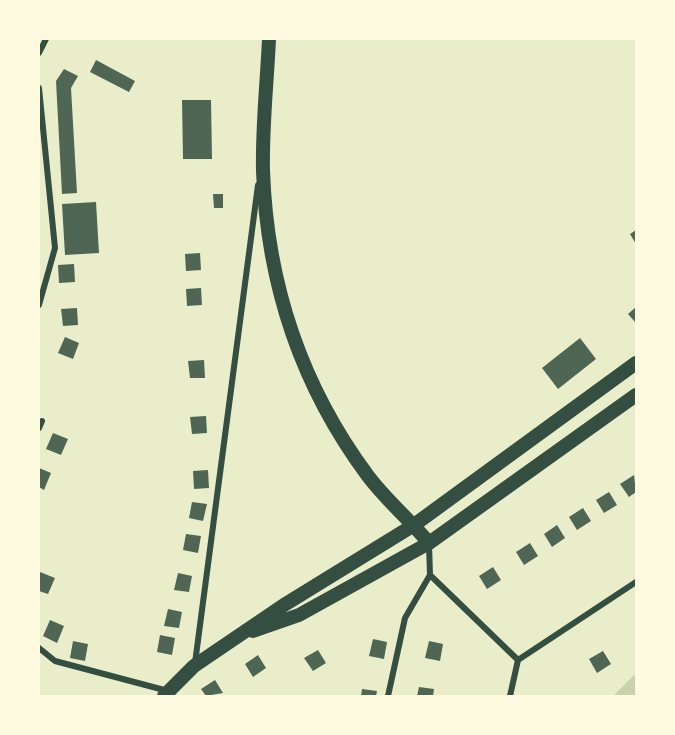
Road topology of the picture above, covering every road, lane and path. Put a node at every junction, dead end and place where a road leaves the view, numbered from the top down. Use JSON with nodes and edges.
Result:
{"nodes":[{"id":1,"x":46,"y":39,"type":"edge"},
{"id":2,"x":269,"y":39,"type":"edge"},
{"id":3,"x":39,"y":53,"type":"edge"},
{"id":4,"x":39,"y":87,"type":"edge"},
{"id":5,"x":264,"y":146,"type":"junction"},
{"id":6,"x":39,"y":306,"type":"edge"},
{"id":7,"x":636,"y":363,"type":"edge"},
{"id":8,"x":636,"y":395,"type":"edge"},
{"id":9,"x":42,"y":421,"type":"dead end"},
{"id":10,"x":39,"y":428,"type":"edge"},
{"id":11,"x":414,"y":525,"type":"junction"},
{"id":12,"x":429,"y":543,"type":"junction"},
{"id":13,"x":430,"y":575,"type":"junction"},
{"id":14,"x":636,"y":582,"type":"edge"},
{"id":15,"x":239,"y":635,"type":"junction"},
{"id":16,"x":39,"y":648,"type":"edge"},
{"id":17,"x":518,"y":660,"type":"junction"},
{"id":18,"x":194,"y":666,"type":"junction"},
{"id":19,"x":166,"y":693,"type":"edge"},
{"id":20,"x":388,"y":696,"type":"edge"},
{"id":21,"x":510,"y":696,"type":"edge"}],
"edges":[{"from":1,"to":3,"type":"street"},
{"from":2,"to":5,"type":"main road"},
{"from":4,"to":6,"type":"street"},
{"from":5,"to":11,"type":"main road"},
{"from":5,"to":18,"type":"street"},
{"from":7,"to":11,"type":"main road"},
{"from":8,"to":12,"type":"main road"},
{"from":9,"to":10,"type":"street"},
{"from":11,"to":12,"type":"main road"},
{"from":11,"to":15,"type":"main road"},
{"from":12,"to":13,"type":"street"},
{"from":12,"to":15,"type":"main road"},
{"from":13,"to":17,"type":"street"},
{"from":13,"to":20,"type":"street"},
{"from":14,"to":17,"type":"street"},
{"from":15,"to":18,"type":"main road"},
{"from":16,"to":19,"type":"street"},
{"from":17,"to":21,"type":"street"},
{"from":18,"to":19,"type":"main road"}]}
